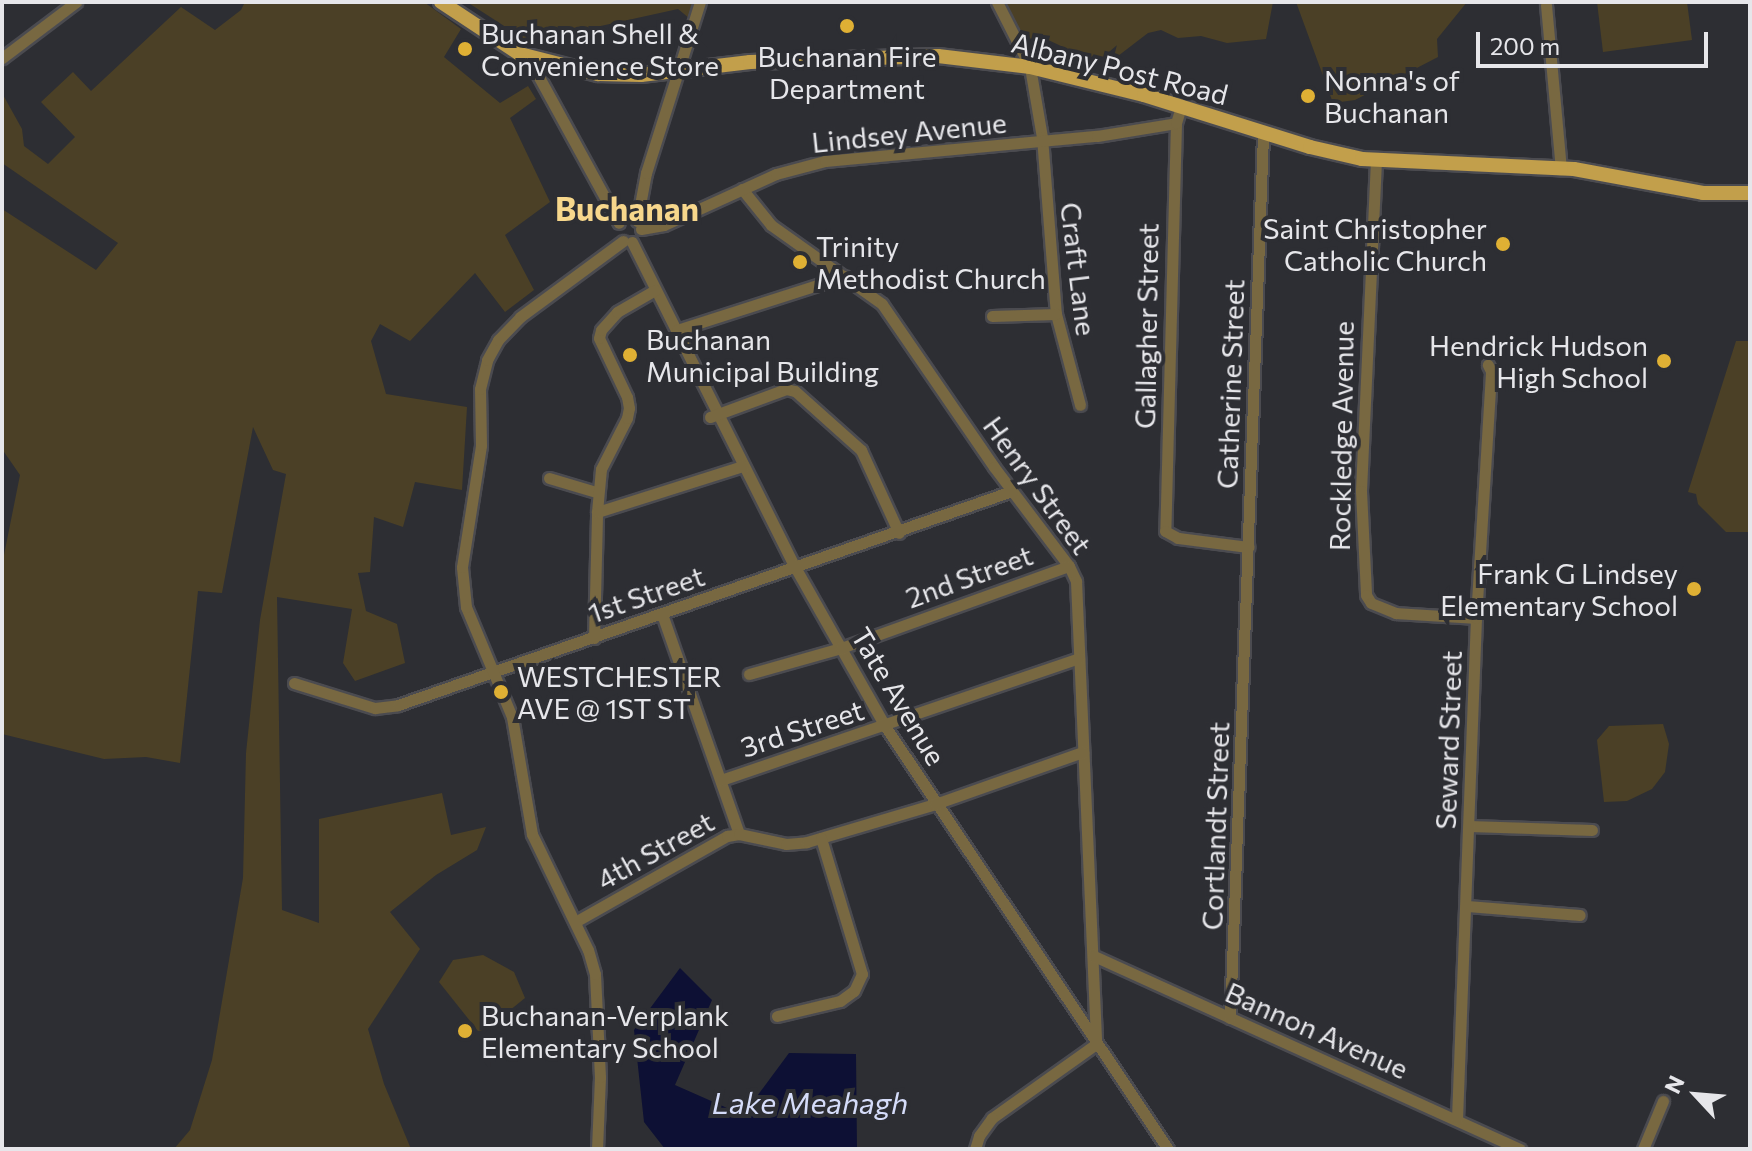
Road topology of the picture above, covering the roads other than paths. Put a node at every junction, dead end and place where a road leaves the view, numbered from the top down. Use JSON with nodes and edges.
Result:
{"nodes":[{"id":1,"x":76,"y":2,"type":"edge"},
{"id":2,"x":441,"y":2,"type":"edge"},
{"id":3,"x":700,"y":2,"type":"edge"},
{"id":4,"x":997,"y":2,"type":"edge"},
{"id":5,"x":1546,"y":5,"type":"dead end"},
{"id":6,"x":528,"y":57,"type":"junction"},
{"id":7,"x":2,"y":58,"type":"edge"},
{"id":8,"x":1030,"y":67,"type":"junction"},
{"id":9,"x":679,"y":71,"type":"junction"},
{"id":10,"x":1181,"y":107,"type":"junction"},
{"id":11,"x":1176,"y":123,"type":"junction"},
{"id":12,"x":1263,"y":133,"type":"junction"},
{"id":13,"x":1041,"y":143,"type":"junction"},
{"id":14,"x":1376,"y":160,"type":"junction"},
{"id":15,"x":1561,"y":169,"type":"junction"},
{"id":16,"x":742,"y":189,"type":"junction"},
{"id":17,"x":1750,"y":193,"type":"edge"},
{"id":18,"x":619,"y":223,"type":"junction"},
{"id":19,"x":639,"y":225,"type":"junction"},
{"id":20,"x":627,"y":242,"type":"junction"},
{"id":21,"x":845,"y":276,"type":"junction"},
{"id":22,"x":655,"y":290,"type":"junction"},
{"id":23,"x":1056,"y":314,"type":"junction"},
{"id":24,"x":992,"y":316,"type":"dead end"},
{"id":25,"x":677,"y":330,"type":"junction"},
{"id":26,"x":1488,"y":365,"type":"dead end"},
{"id":27,"x":1080,"y":405,"type":"dead end"},
{"id":28,"x":714,"y":415,"type":"junction"},
{"id":29,"x":743,"y":466,"type":"junction"},
{"id":30,"x":549,"y":478,"type":"dead end"},
{"id":31,"x":1012,"y":491,"type":"junction"},
{"id":32,"x":596,"y":492,"type":"junction"},
{"id":33,"x":597,"y":512,"type":"junction"},
{"id":34,"x":899,"y":533,"type":"junction"},
{"id":35,"x":1248,"y":547,"type":"junction"},
{"id":36,"x":1069,"y":566,"type":"junction"},
{"id":37,"x":795,"y":567,"type":"junction"},
{"id":38,"x":662,"y":614,"type":"junction"},
{"id":39,"x":1476,"y":618,"type":"junction"},
{"id":40,"x":1246,"y":636,"type":"joint"},
{"id":41,"x":594,"y":638,"type":"junction"},
{"id":42,"x":841,"y":648,"type":"junction"},
{"id":43,"x":1079,"y":658,"type":"junction"},
{"id":44,"x":494,"y":674,"type":"junction"},
{"id":45,"x":749,"y":674,"type":"dead end"},
{"id":46,"x":294,"y":683,"type":"dead end"},
{"id":47,"x":885,"y":726,"type":"junction"},
{"id":48,"x":1083,"y":752,"type":"junction"},
{"id":49,"x":721,"y":780,"type":"junction"},
{"id":50,"x":935,"y":804,"type":"junction"},
{"id":51,"x":1469,"y":826,"type":"junction"},
{"id":52,"x":1592,"y":830,"type":"dead end"},
{"id":53,"x":739,"y":834,"type":"junction"},
{"id":54,"x":821,"y":838,"type":"junction"},
{"id":55,"x":1467,"y":906,"type":"junction"},
{"id":56,"x":1580,"y":915,"type":"dead end"},
{"id":57,"x":575,"y":922,"type":"junction"},
{"id":58,"x":1094,"y":956,"type":"junction"},
{"id":59,"x":777,"y":1016,"type":"dead end"},
{"id":60,"x":1230,"y":1018,"type":"junction"},
{"id":61,"x":1096,"y":1044,"type":"junction"},
{"id":62,"x":1663,"y":1101,"type":"dead end"},
{"id":63,"x":1457,"y":1119,"type":"junction"},
{"id":64,"x":597,"y":1149,"type":"edge"},
{"id":65,"x":975,"y":1149,"type":"edge"},
{"id":66,"x":1168,"y":1149,"type":"edge"},
{"id":67,"x":1520,"y":1149,"type":"edge"},
{"id":68,"x":1643,"y":1149,"type":"edge"}],
"edges":[{"from":1,"to":7,"type":"street"},
{"from":2,"to":6,"type":"main road","name":"Albany Post Road"},
{"from":3,"to":9,"type":"street"},
{"from":4,"to":8,"type":"street","name":"Craft Lane"},
{"from":5,"to":15,"type":"street"},
{"from":6,"to":9,"type":"main road","name":"Albany Post Road"},
{"from":6,"to":18,"type":"street"},
{"from":8,"to":9,"type":"main road","name":"Albany Post Road"},
{"from":8,"to":10,"type":"main road","name":"Albany Post Road"},
{"from":8,"to":13,"type":"street","name":"Craft Lane"},
{"from":9,"to":19,"type":"street"},
{"from":10,"to":11,"type":"street"},
{"from":10,"to":12,"type":"main road","name":"Albany Post Road"},
{"from":11,"to":13,"type":"street","name":"Lindsey Avenue"},
{"from":11,"to":35,"type":"street","name":"Gallagher Street"},
{"from":12,"to":14,"type":"main road","name":"Albany Post Road"},
{"from":12,"to":35,"type":"street","name":"Catherine Street"},
{"from":13,"to":16,"type":"street","name":"Lindsey Avenue"},
{"from":13,"to":23,"type":"street","name":"Craft Lane"},
{"from":14,"to":15,"type":"main road","name":"Albany Post Road"},
{"from":14,"to":39,"type":"street","name":"Rockledge Avenue"},
{"from":15,"to":17,"type":"main road","name":"Albany Post Road"},
{"from":16,"to":19,"type":"street","name":"Lindsey Avenue"},
{"from":16,"to":21,"type":"street","name":"Henry Street"},
{"from":18,"to":19,"type":"street"},
{"from":18,"to":20,"type":"street"},
{"from":19,"to":20,"type":"street"},
{"from":20,"to":22,"type":"street","name":"Tate Avenue"},
{"from":20,"to":44,"type":"street"},
{"from":21,"to":25,"type":"street"},
{"from":21,"to":31,"type":"street","name":"Henry Street"},
{"from":22,"to":25,"type":"street","name":"Tate Avenue"},
{"from":22,"to":32,"type":"street"},
{"from":23,"to":24,"type":"street"},
{"from":23,"to":27,"type":"street","name":"Craft Lane"},
{"from":25,"to":28,"type":"street","name":"Tate Avenue"},
{"from":26,"to":39,"type":"street","name":"Seward Street"},
{"from":28,"to":29,"type":"street","name":"Tate Avenue"},
{"from":28,"to":34,"type":"street"},
{"from":29,"to":33,"type":"street"},
{"from":29,"to":37,"type":"street","name":"Tate Avenue"},
{"from":30,"to":32,"type":"street"},
{"from":31,"to":34,"type":"street","name":"1st Street"},
{"from":31,"to":36,"type":"street","name":"Henry Street"},
{"from":32,"to":33,"type":"street"},
{"from":33,"to":41,"type":"street"},
{"from":34,"to":37,"type":"street","name":"1st Street"},
{"from":35,"to":40,"type":"street","name":"Catherine Street"},
{"from":36,"to":42,"type":"street","name":"2nd Street"},
{"from":36,"to":43,"type":"street","name":"Henry Street"},
{"from":37,"to":38,"type":"street","name":"1st Street"},
{"from":37,"to":42,"type":"street","name":"Tate Avenue"},
{"from":38,"to":41,"type":"street","name":"1st Street"},
{"from":38,"to":49,"type":"street"},
{"from":39,"to":51,"type":"street","name":"Seward Street"},
{"from":40,"to":60,"type":"street","name":"Cortlandt Street"},
{"from":41,"to":44,"type":"street","name":"1st Street"},
{"from":42,"to":45,"type":"street","name":"2nd Street"},
{"from":42,"to":47,"type":"street","name":"Tate Avenue"},
{"from":43,"to":47,"type":"street","name":"3rd Street"},
{"from":43,"to":48,"type":"street","name":"Henry Street"},
{"from":44,"to":46,"type":"street","name":"1st Street"},
{"from":44,"to":57,"type":"street"},
{"from":47,"to":49,"type":"street","name":"3rd Street"},
{"from":47,"to":50,"type":"street","name":"Tate Avenue"},
{"from":48,"to":50,"type":"street","name":"4th Street"},
{"from":48,"to":58,"type":"street","name":"Henry Street"},
{"from":49,"to":53,"type":"street"},
{"from":50,"to":54,"type":"street","name":"4th Street"},
{"from":50,"to":61,"type":"street","name":"Tate Avenue"},
{"from":51,"to":52,"type":"street"},
{"from":51,"to":55,"type":"street","name":"Seward Street"},
{"from":53,"to":54,"type":"street","name":"4th Street"},
{"from":53,"to":57,"type":"street","name":"4th Street"},
{"from":54,"to":59,"type":"street"},
{"from":55,"to":56,"type":"street"},
{"from":55,"to":63,"type":"street","name":"Seward Street"},
{"from":57,"to":64,"type":"street"},
{"from":58,"to":60,"type":"street","name":"Bannon Avenue"},
{"from":58,"to":61,"type":"street","name":"Henry Street"},
{"from":60,"to":63,"type":"street","name":"Bannon Avenue"},
{"from":61,"to":65,"type":"street"},
{"from":61,"to":66,"type":"street","name":"Tate Avenue"},
{"from":62,"to":68,"type":"street"},
{"from":63,"to":67,"type":"street","name":"Bannon Avenue"}]}
